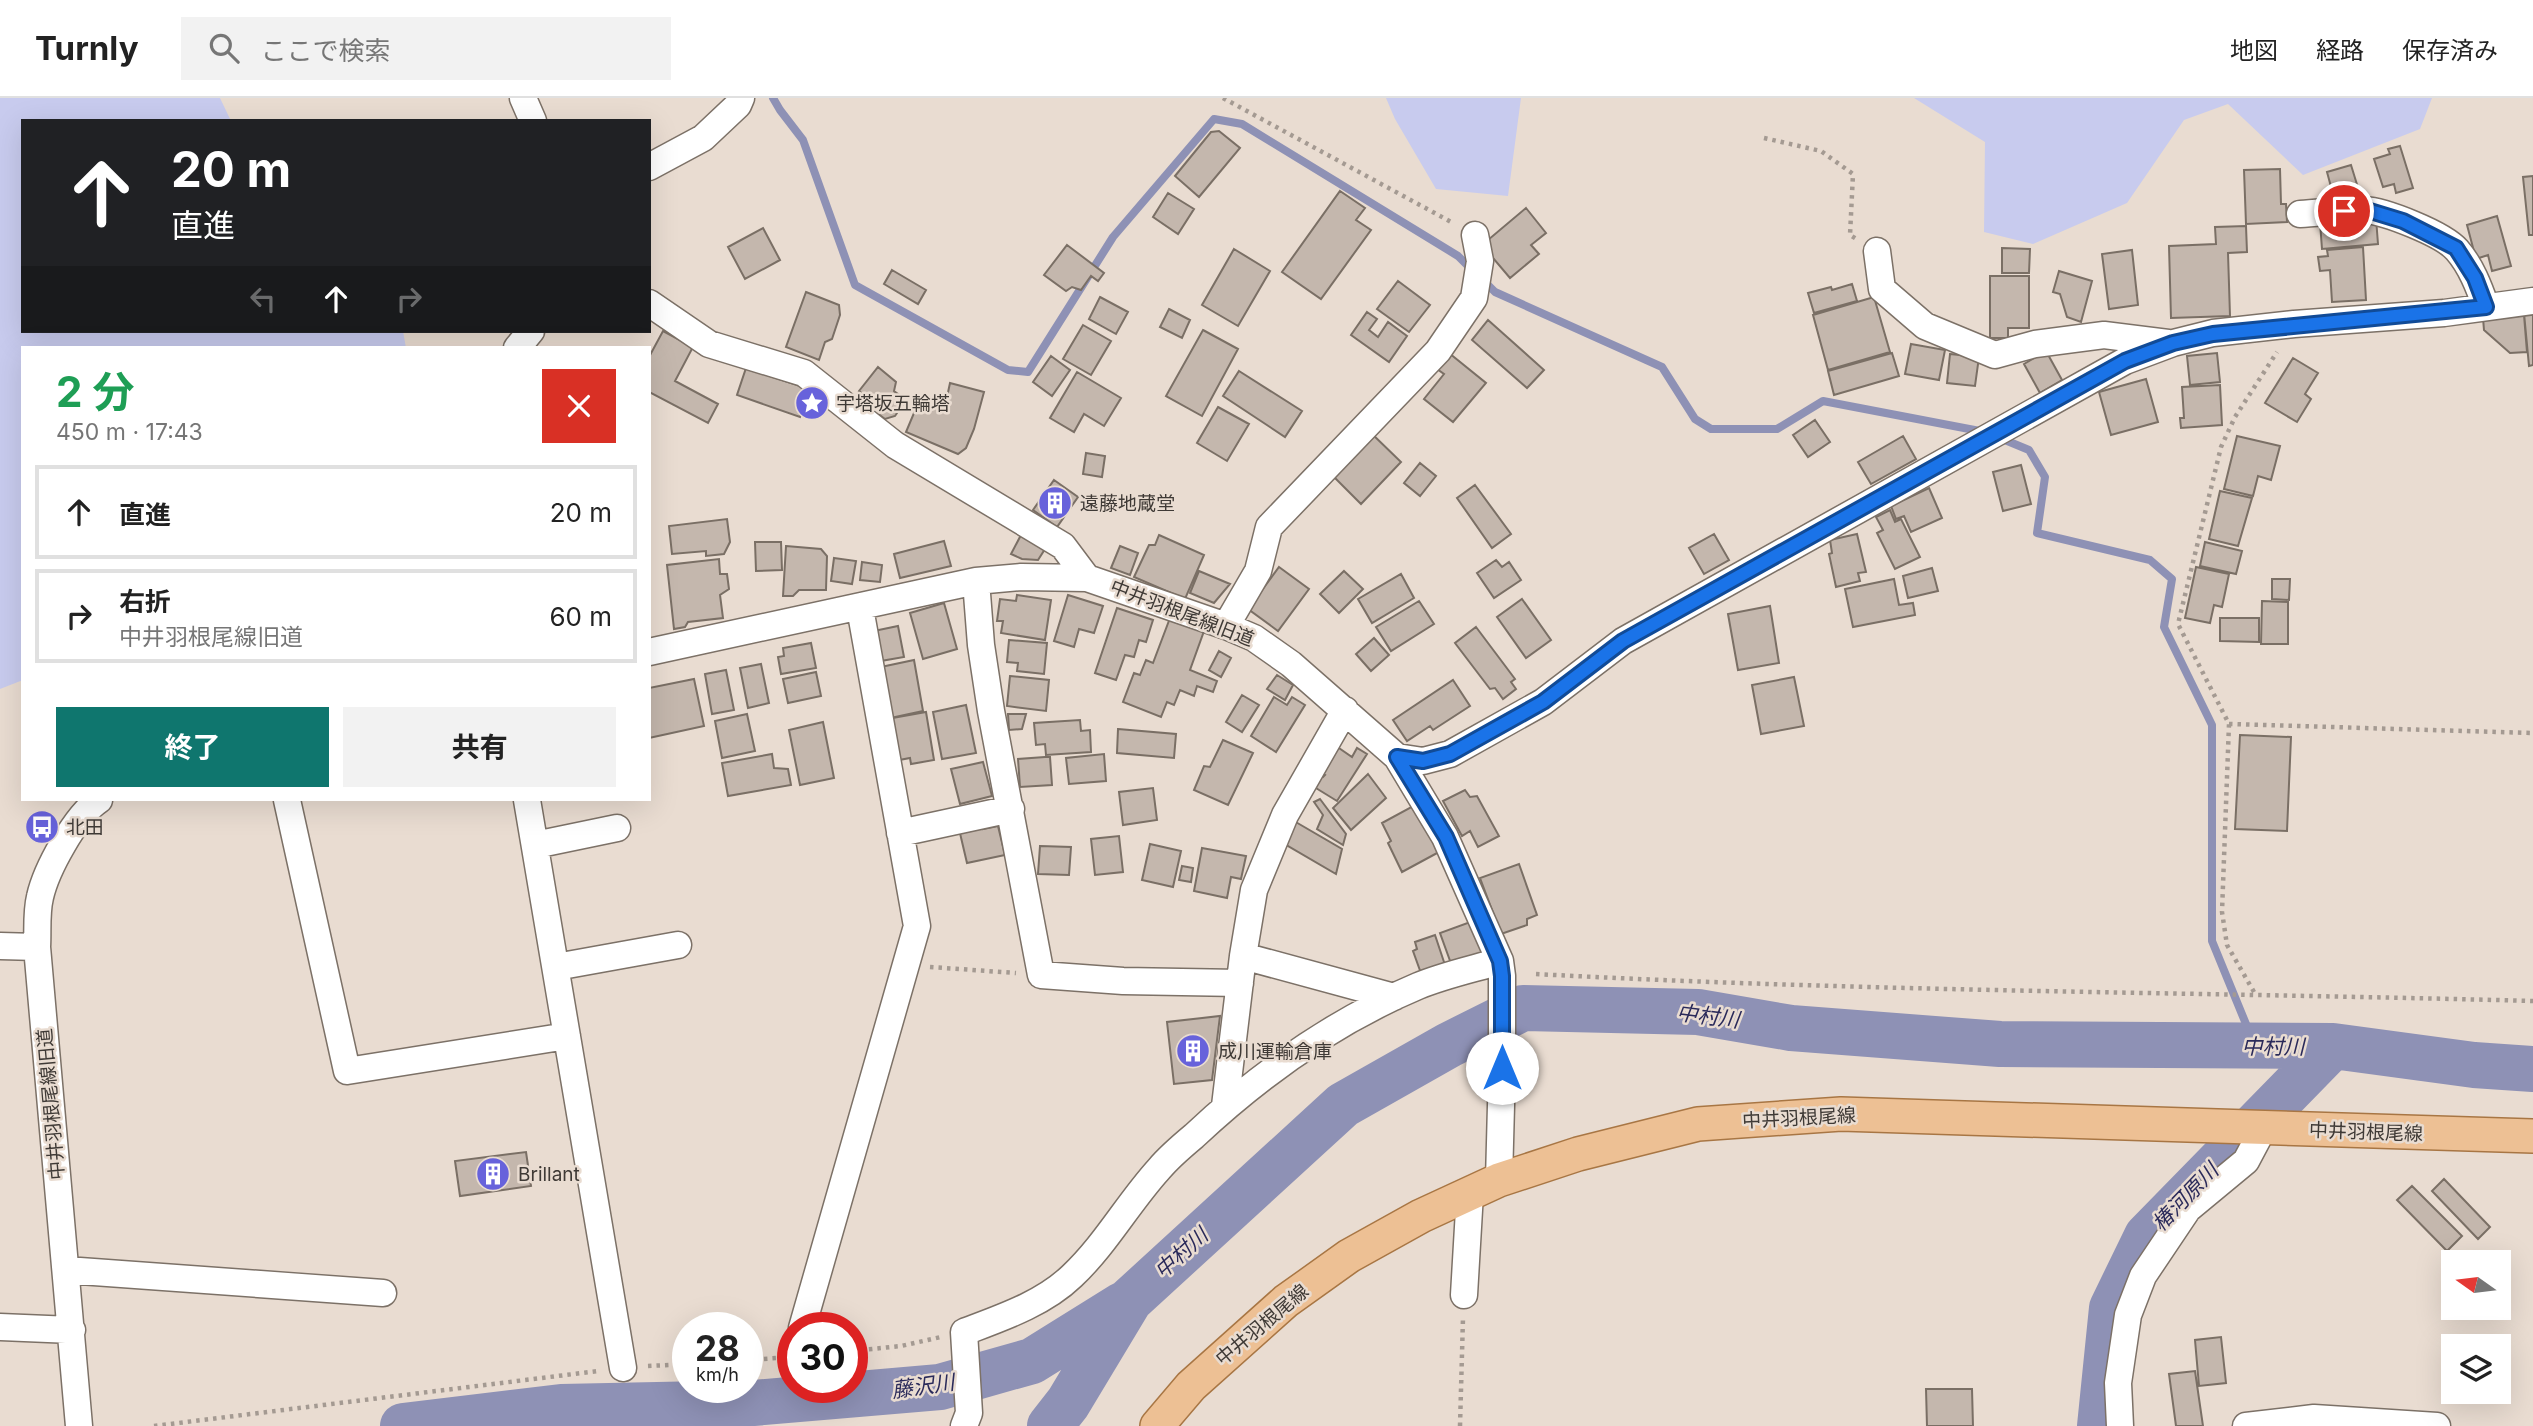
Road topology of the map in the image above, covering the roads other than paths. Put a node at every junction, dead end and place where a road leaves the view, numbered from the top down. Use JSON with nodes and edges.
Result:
{"nodes":[{"id":1,"x":523,"y":98,"type":"edge"},
{"id":2,"x":741,"y":98,"type":"edge"},
{"id":3,"x":532,"y":119,"type":"edge"},
{"id":4,"x":651,"y":166,"type":"edge"},
{"id":5,"x":2300,"y":214,"type":"dead end"},
{"id":6,"x":1475,"y":235,"type":"road end"},
{"id":7,"x":1877,"y":251,"type":"road end"},
{"id":8,"x":2533,"y":301,"type":"edge"},
{"id":9,"x":651,"y":304,"type":"edge"},
{"id":10,"x":2486,"y":307,"type":"junction"},
{"id":11,"x":2173,"y":343,"type":"junction"},
{"id":12,"x":1087,"y":578,"type":"junction"},
{"id":13,"x":976,"y":581,"type":"junction"},
{"id":14,"x":860,"y":608,"type":"junction"},
{"id":15,"x":1226,"y":626,"type":"junction"},
{"id":16,"x":651,"y":652,"type":"edge"},
{"id":17,"x":1345,"y":710,"type":"junction"},
{"id":18,"x":1397,"y":757,"type":"junction"},
{"id":19,"x":98,"y":801,"type":"edge"},
{"id":20,"x":287,"y":801,"type":"edge"},
{"id":21,"x":527,"y":801,"type":"edge"},
{"id":22,"x":1011,"y":808,"type":"junction"},
{"id":23,"x":617,"y":828,"type":"dead end"},
{"id":24,"x":900,"y":833,"type":"junction"},
{"id":25,"x":535,"y":845,"type":"junction"},
{"id":26,"x":678,"y":945,"type":"dead end"},
{"id":27,"x":0,"y":946,"type":"edge"},
{"id":28,"x":37,"y":947,"type":"junction"},
{"id":29,"x":1242,"y":956,"type":"junction"},
{"id":30,"x":556,"y":967,"type":"junction"},
{"id":31,"x":1501,"y":969,"type":"junction"},
{"id":32,"x":1240,"y":983,"type":"junction"},
{"id":33,"x":1394,"y":997,"type":"junction"},
{"id":34,"x":567,"y":1035,"type":"junction"},
{"id":35,"x":1225,"y":1106,"type":"junction"},
{"id":36,"x":2263,"y":1129,"type":"junction"},
{"id":37,"x":2533,"y":1136,"type":"edge"},
{"id":38,"x":1484,"y":1186,"type":"junction"},
{"id":39,"x":66,"y":1270,"type":"junction"},
{"id":40,"x":383,"y":1293,"type":"dead end"},
{"id":41,"x":1464,"y":1295,"type":"road end"},
{"id":42,"x":807,"y":1312,"type":"edge"},
{"id":43,"x":0,"y":1327,"type":"edge"},
{"id":44,"x":72,"y":1330,"type":"junction"},
{"id":45,"x":623,"y":1367,"type":"road end"},
{"id":46,"x":967,"y":1420,"type":"edge"},
{"id":47,"x":79,"y":1426,"type":"edge"},
{"id":48,"x":1157,"y":1426,"type":"edge"},
{"id":49,"x":2120,"y":1426,"type":"edge"},
{"id":50,"x":2246,"y":1426,"type":"edge"},
{"id":51,"x":2437,"y":1426,"type":"edge"}],
"edges":[{"from":1,"to":3,"type":"street"},
{"from":2,"to":4,"type":"street"},
{"from":5,"to":10,"type":"street"},
{"from":6,"to":15,"type":"street"},
{"from":7,"to":11,"type":"street"},
{"from":8,"to":10,"type":"street"},
{"from":9,"to":12,"type":"street"},
{"from":10,"to":11,"type":"street"},
{"from":11,"to":18,"type":"street"},
{"from":12,"to":13,"type":"street","name":"中井羽根尾線旧道"},
{"from":12,"to":15,"type":"street","name":"中井羽根尾線旧道"},
{"from":13,"to":14,"type":"street","name":"中井羽根尾線旧道"},
{"from":13,"to":22,"type":"street"},
{"from":14,"to":16,"type":"street","name":"中井羽根尾線旧道"},
{"from":14,"to":24,"type":"street"},
{"from":15,"to":17,"type":"street","name":"中井羽根尾線旧道"},
{"from":17,"to":18,"type":"street","name":"中井羽根尾線旧道"},
{"from":17,"to":29,"type":"street"},
{"from":18,"to":31,"type":"street","name":"中井羽根尾線旧道"},
{"from":19,"to":28,"type":"street","name":"中井羽根尾線旧道"},
{"from":20,"to":34,"type":"street"},
{"from":21,"to":25,"type":"street"},
{"from":22,"to":24,"type":"street"},
{"from":22,"to":32,"type":"street"},
{"from":23,"to":25,"type":"street"},
{"from":24,"to":42,"type":"street"},
{"from":25,"to":30,"type":"street"},
{"from":26,"to":30,"type":"street"},
{"from":27,"to":28,"type":"street"},
{"from":28,"to":39,"type":"street","name":"中井羽根尾線旧道"},
{"from":29,"to":32,"type":"street"},
{"from":29,"to":33,"type":"street"},
{"from":30,"to":34,"type":"street"},
{"from":31,"to":33,"type":"street"},
{"from":31,"to":38,"type":"street"},
{"from":32,"to":35,"type":"street"},
{"from":33,"to":35,"type":"street"},
{"from":34,"to":45,"type":"street"},
{"from":35,"to":46,"type":"street"},
{"from":36,"to":37,"type":"main road","name":"中井羽根尾線"},
{"from":36,"to":38,"type":"main road","name":"中井羽根尾線"},
{"from":36,"to":49,"type":"street"},
{"from":38,"to":41,"type":"street"},
{"from":38,"to":48,"type":"main road","name":"中井羽根尾線"},
{"from":39,"to":40,"type":"street"},
{"from":39,"to":44,"type":"street","name":"中井羽根尾線旧道"},
{"from":43,"to":44,"type":"street"},
{"from":44,"to":47,"type":"street","name":"中井羽根尾線旧道"},
{"from":50,"to":51,"type":"street"}]}
